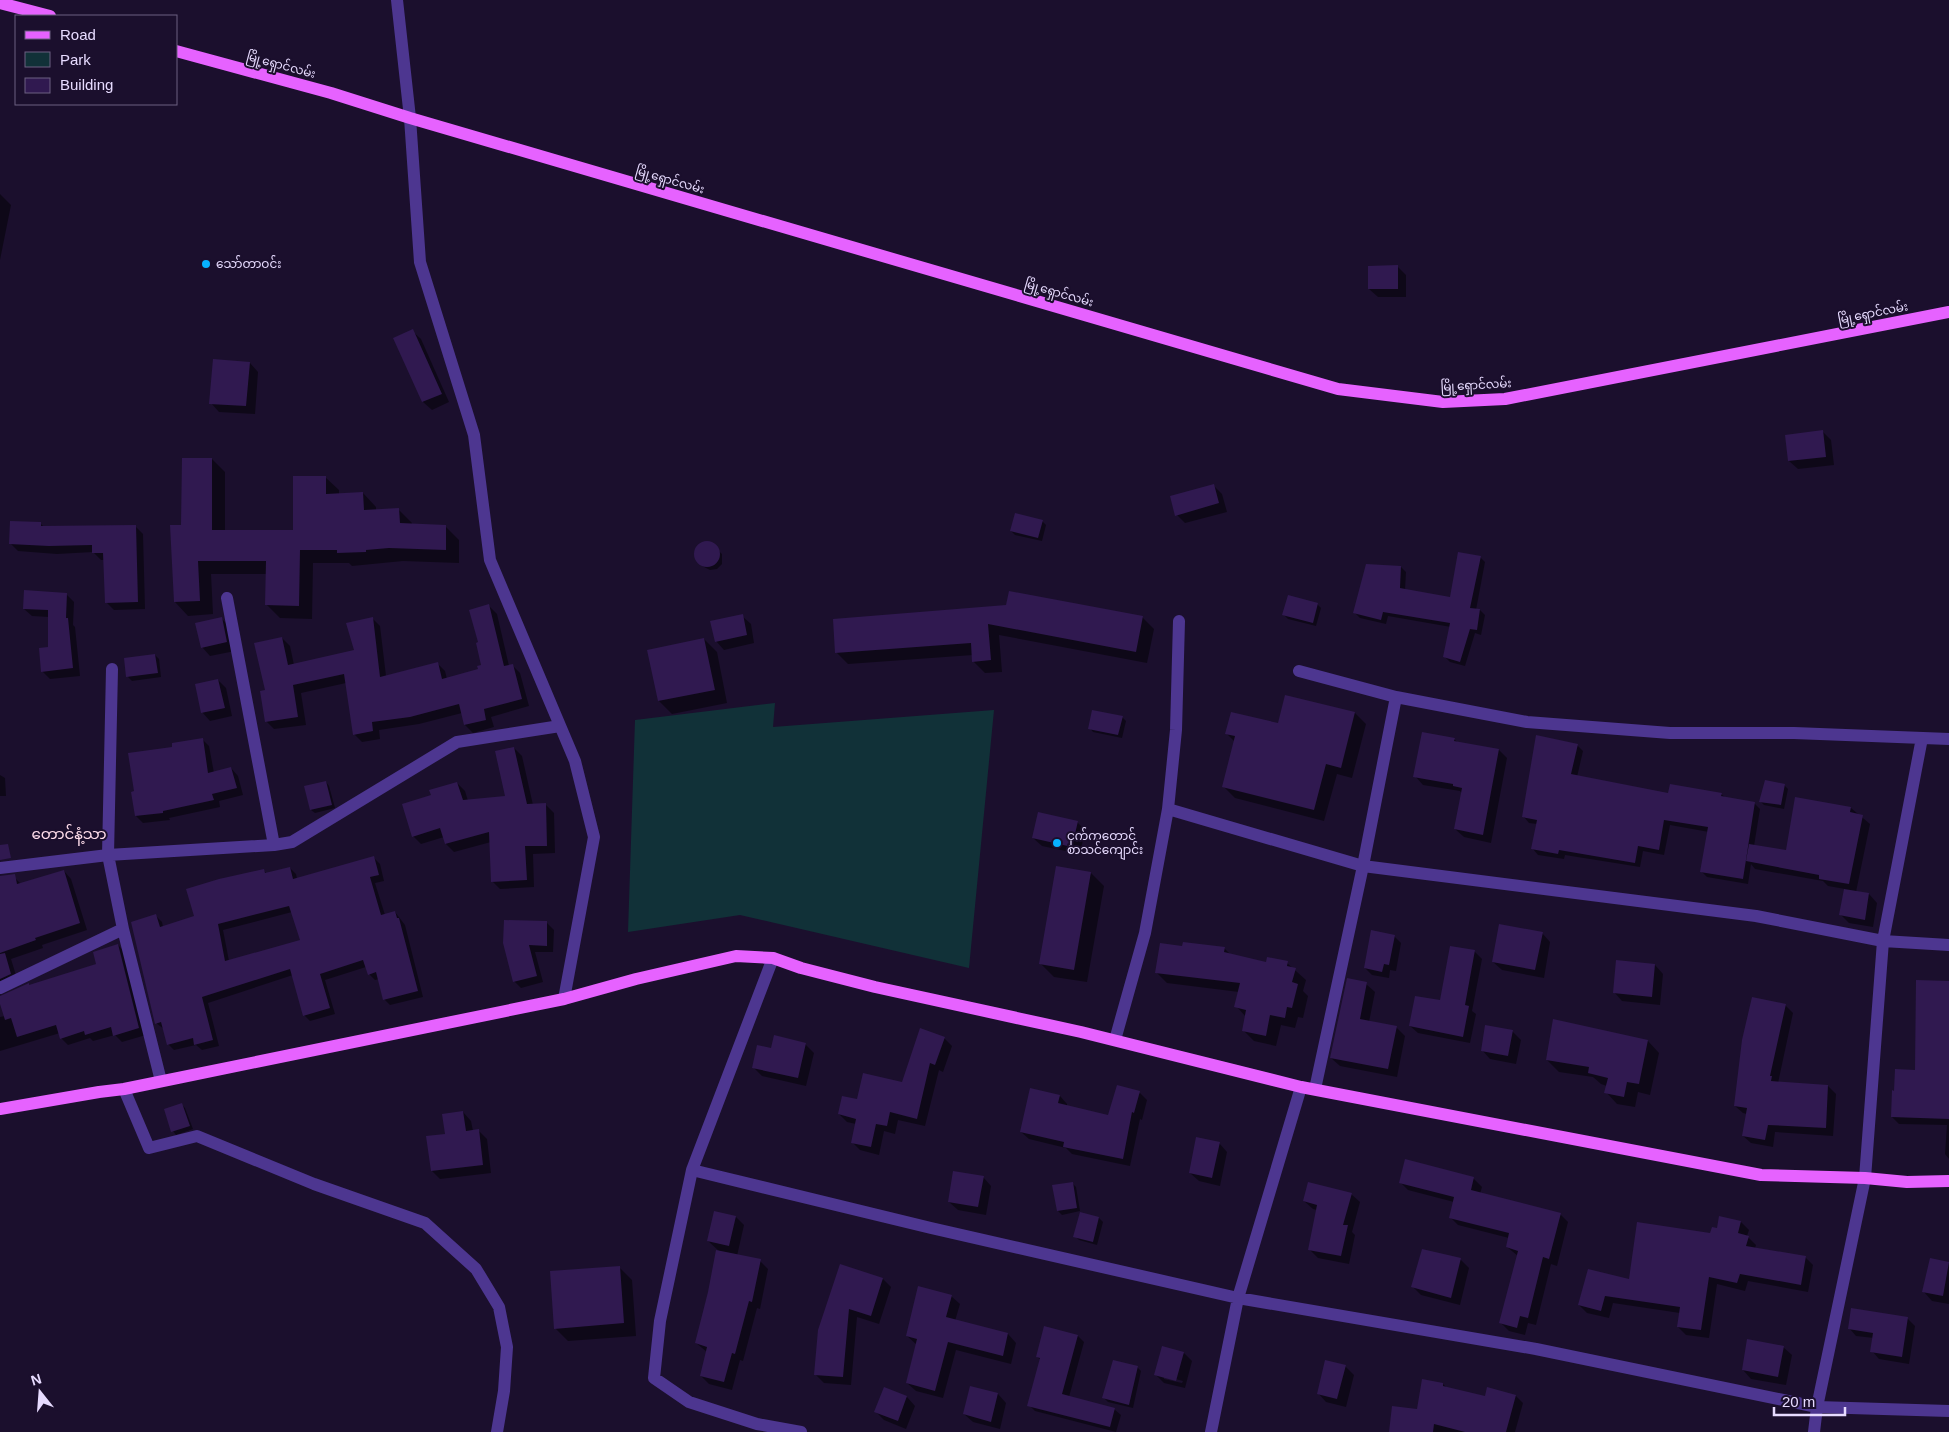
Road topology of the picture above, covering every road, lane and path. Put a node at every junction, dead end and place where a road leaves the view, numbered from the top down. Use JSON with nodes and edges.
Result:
{"nodes":[{"id":1,"x":396,"y":0,"type":"edge"},
{"id":2,"x":0,"y":3,"type":"edge"},
{"id":3,"x":46,"y":15,"type":"edge"},
{"id":4,"x":178,"y":52,"type":"edge"},
{"id":5,"x":410,"y":118,"type":"junction"},
{"id":6,"x":1949,"y":312,"type":"edge"},
{"id":7,"x":227,"y":598,"type":"dead end"},
{"id":8,"x":1179,"y":621,"type":"dead end"},
{"id":9,"x":112,"y":669,"type":"dead end"},
{"id":10,"x":1299,"y":671,"type":"dead end"},
{"id":11,"x":1396,"y":697,"type":"junction"},
{"id":12,"x":560,"y":726,"type":"junction"},
{"id":13,"x":1922,"y":738,"type":"junction"},
{"id":14,"x":1949,"y":739,"type":"edge"},
{"id":15,"x":1168,"y":808,"type":"junction"},
{"id":16,"x":274,"y":845,"type":"junction"},
{"id":17,"x":108,"y":855,"type":"junction"},
{"id":18,"x":1363,"y":866,"type":"junction"},
{"id":19,"x":0,"y":868,"type":"edge"},
{"id":20,"x":123,"y":929,"type":"junction"},
{"id":21,"x":1883,"y":941,"type":"junction"},
{"id":22,"x":1949,"y":945,"type":"edge"},
{"id":23,"x":773,"y":958,"type":"junction"},
{"id":24,"x":0,"y":988,"type":"edge"},
{"id":25,"x":564,"y":999,"type":"junction"},
{"id":26,"x":1115,"y":1040,"type":"junction"},
{"id":27,"x":161,"y":1081,"type":"junction"},
{"id":28,"x":1301,"y":1086,"type":"junction"},
{"id":29,"x":124,"y":1089,"type":"junction"},
{"id":30,"x":1315,"y":1089,"type":"junction"},
{"id":31,"x":0,"y":1109,"type":"edge"},
{"id":32,"x":692,"y":1170,"type":"junction"},
{"id":33,"x":1865,"y":1178,"type":"junction"},
{"id":34,"x":1949,"y":1181,"type":"edge"},
{"id":35,"x":1238,"y":1298,"type":"junction"},
{"id":36,"x":1817,"y":1407,"type":"junction"},
{"id":37,"x":1949,"y":1411,"type":"edge"},
{"id":38,"x":497,"y":1432,"type":"edge"},
{"id":39,"x":801,"y":1432,"type":"edge"},
{"id":40,"x":1212,"y":1432,"type":"edge"},
{"id":41,"x":1814,"y":1432,"type":"edge"}],
"edges":[{"from":1,"to":5,"type":"street"},
{"from":2,"to":3,"type":"main road"},
{"from":4,"to":5,"type":"main road","name":"မြို့ရှောင်လမ်း"},
{"from":5,"to":6,"type":"main road","name":"မြို့ရှောင်လမ်း"},
{"from":5,"to":12,"type":"street"},
{"from":7,"to":16,"type":"street"},
{"from":8,"to":15,"type":"street"},
{"from":9,"to":17,"type":"street"},
{"from":10,"to":11,"type":"street"},
{"from":11,"to":13,"type":"street"},
{"from":11,"to":18,"type":"street"},
{"from":12,"to":16,"type":"street"},
{"from":12,"to":25,"type":"street"},
{"from":13,"to":14,"type":"street"},
{"from":13,"to":21,"type":"street"},
{"from":15,"to":18,"type":"street"},
{"from":15,"to":26,"type":"street"},
{"from":16,"to":17,"type":"street"},
{"from":17,"to":19,"type":"street"},
{"from":17,"to":20,"type":"street"},
{"from":18,"to":21,"type":"street"},
{"from":18,"to":30,"type":"street"},
{"from":20,"to":24,"type":"street"},
{"from":20,"to":27,"type":"street"},
{"from":21,"to":22,"type":"street"},
{"from":21,"to":33,"type":"street"},
{"from":23,"to":25,"type":"main road"},
{"from":23,"to":26,"type":"main road"},
{"from":23,"to":32,"type":"street"},
{"from":25,"to":27,"type":"main road"},
{"from":26,"to":28,"type":"main road"},
{"from":27,"to":29,"type":"main road"},
{"from":28,"to":30,"type":"main road"},
{"from":28,"to":35,"type":"street"},
{"from":29,"to":31,"type":"main road"},
{"from":29,"to":38,"type":"street"},
{"from":30,"to":33,"type":"main road"},
{"from":32,"to":35,"type":"street"},
{"from":32,"to":39,"type":"street"},
{"from":33,"to":34,"type":"main road"},
{"from":33,"to":36,"type":"street"},
{"from":35,"to":36,"type":"street"},
{"from":35,"to":40,"type":"street"},
{"from":36,"to":37,"type":"street"},
{"from":36,"to":41,"type":"street"}]}
